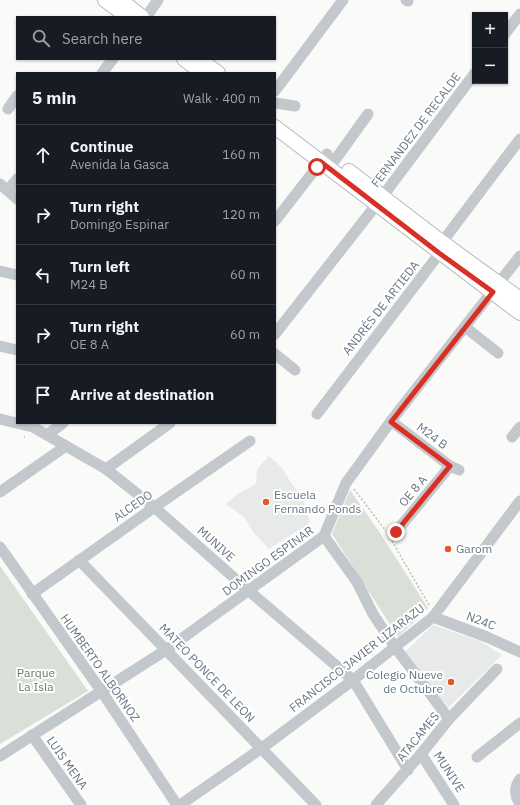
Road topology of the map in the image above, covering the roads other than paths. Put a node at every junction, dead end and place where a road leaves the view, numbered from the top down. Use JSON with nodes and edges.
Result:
{"nodes":[{"id":1,"x":105,"y":0,"type":"edge"},
{"id":2,"x":120,"y":0,"type":"edge"},
{"id":3,"x":158,"y":0,"type":"edge"},
{"id":4,"x":343,"y":0,"type":"edge"},
{"id":5,"x":520,"y":14,"type":"edge"},
{"id":6,"x":127,"y":16,"type":"edge"},
{"id":7,"x":141,"y":16,"type":"edge"},
{"id":8,"x":147,"y":16,"type":"edge"},
{"id":9,"x":508,"y":30,"type":"edge"},
{"id":10,"x":112,"y":60,"type":"edge"},
{"id":11,"x":187,"y":60,"type":"edge"},
{"id":12,"x":200,"y":65,"type":"edge"},
{"id":13,"x":103,"y":72,"type":"edge"},
{"id":14,"x":216,"y":72,"type":"edge"},
{"id":15,"x":472,"y":77,"type":"edge"},
{"id":16,"x":276,"y":90,"type":"edge"},
{"id":17,"x":16,"y":97,"type":"edge"},
{"id":18,"x":276,"y":103,"type":"edge"},
{"id":19,"x":295,"y":106,"type":"dead end"},
{"id":20,"x":8,"y":109,"type":"dead end"},
{"id":21,"x":368,"y":114,"type":"dead end"},
{"id":22,"x":276,"y":117,"type":"edge"},
{"id":23,"x":276,"y":128,"type":"edge"},
{"id":24,"x":520,"y":139,"type":"edge"},
{"id":25,"x":328,"y":159,"type":"junction"},
{"id":26,"x":16,"y":180,"type":"edge"},
{"id":27,"x":4,"y":187,"type":"edge"},
{"id":28,"x":16,"y":199,"type":"edge"},
{"id":29,"x":379,"y":200,"type":"junction"},
{"id":30,"x":276,"y":220,"type":"edge"},
{"id":31,"x":441,"y":248,"type":"junction"},
{"id":32,"x":520,"y":256,"type":"edge"},
{"id":33,"x":0,"y":271,"type":"edge"},
{"id":34,"x":16,"y":275,"type":"edge"},
{"id":35,"x":496,"y":288,"type":"junction"},
{"id":36,"x":520,"y":299,"type":"edge"},
{"id":37,"x":520,"y":313,"type":"edge"},
{"id":38,"x":465,"y":327,"type":"junction"},
{"id":39,"x":276,"y":333,"type":"edge"},
{"id":40,"x":0,"y":346,"type":"edge"},
{"id":41,"x":16,"y":350,"type":"edge"},
{"id":42,"x":498,"y":353,"type":"dead end"},
{"id":43,"x":276,"y":355,"type":"edge"},
{"id":44,"x":295,"y":370,"type":"dead end"},
{"id":45,"x":317,"y":414,"type":"dead end"},
{"id":46,"x":0,"y":419,"type":"edge"},
{"id":47,"x":16,"y":422,"type":"edge"},
{"id":48,"x":391,"y":422,"type":"junction"},
{"id":49,"x":62,"y":424,"type":"edge"},
{"id":50,"x":169,"y":424,"type":"edge"},
{"id":51,"x":33,"y":425,"type":"edge"},
{"id":52,"x":520,"y":427,"type":"edge"},
{"id":53,"x":47,"y":435,"type":"junction"},
{"id":54,"x":512,"y":437,"type":"dead end"},
{"id":55,"x":250,"y":441,"type":"dead end"},
{"id":56,"x":66,"y":446,"type":"junction"},
{"id":57,"x":455,"y":468,"type":"joint"},
{"id":58,"x":106,"y":469,"type":"junction"},
{"id":59,"x":0,"y":492,"type":"edge"},
{"id":60,"x":520,"y":501,"type":"edge"},
{"id":61,"x":154,"y":507,"type":"junction"},
{"id":62,"x":391,"y":534,"type":"road end"},
{"id":63,"x":324,"y":536,"type":"junction"},
{"id":64,"x":0,"y":547,"type":"edge"},
{"id":65,"x":79,"y":560,"type":"junction"},
{"id":66,"x":250,"y":591,"type":"junction"},
{"id":67,"x":32,"y":594,"type":"junction"},
{"id":68,"x":432,"y":613,"type":"junction"},
{"id":69,"x":395,"y":647,"type":"junction"},
{"id":70,"x":166,"y":650,"type":"junction"},
{"id":71,"x":520,"y":652,"type":"edge"},
{"id":72,"x":498,"y":669,"type":"dead end"},
{"id":73,"x":354,"y":680,"type":"junction"},
{"id":74,"x":102,"y":692,"type":"junction"},
{"id":75,"x":449,"y":719,"type":"junction"},
{"id":76,"x":520,"y":723,"type":"edge"},
{"id":77,"x":32,"y":735,"type":"junction"},
{"id":78,"x":262,"y":748,"type":"junction"},
{"id":79,"x":421,"y":754,"type":"junction"},
{"id":80,"x":0,"y":756,"type":"edge"},
{"id":81,"x":477,"y":757,"type":"dead end"},
{"id":82,"x":408,"y":770,"type":"junction"},
{"id":83,"x":520,"y":779,"type":"edge"},
{"id":84,"x":520,"y":804,"type":"edge"},
{"id":85,"x":81,"y":805,"type":"edge"},
{"id":86,"x":179,"y":805,"type":"edge"},
{"id":87,"x":316,"y":805,"type":"edge"},
{"id":88,"x":376,"y":805,"type":"edge"},
{"id":89,"x":454,"y":805,"type":"edge"}],
"edges":[{"from":1,"to":6,"type":"main road"},
{"from":2,"to":7,"type":"main road"},
{"from":3,"to":8,"type":"street"},
{"from":4,"to":16,"type":"street"},
{"from":5,"to":9,"type":"street"},
{"from":10,"to":13,"type":"street"},
{"from":11,"to":12,"type":"main road"},
{"from":12,"to":14,"type":"main road"},
{"from":15,"to":29,"type":"street","name":"FERNANDEZ DE RECALDE"},
{"from":17,"to":20,"type":"street"},
{"from":18,"to":19,"type":"street"},
{"from":21,"to":25,"type":"street"},
{"from":22,"to":25,"type":"main road"},
{"from":23,"to":25,"type":"main road"},
{"from":24,"to":31,"type":"street","name":"ANDRÉS DE ARTIEDA"},
{"from":25,"to":29,"type":"main road"},
{"from":25,"to":30,"type":"street"},
{"from":26,"to":27,"type":"street"},
{"from":27,"to":28,"type":"street"},
{"from":29,"to":31,"type":"main road"},
{"from":29,"to":39,"type":"street","name":"FERNANDEZ DE RECALDE"},
{"from":31,"to":35,"type":"main road"},
{"from":31,"to":45,"type":"street","name":"ANDRÉS DE ARTIEDA"},
{"from":32,"to":35,"type":"street","name":"DOMINGO ESPINAR"},
{"from":33,"to":34,"type":"street"},
{"from":35,"to":36,"type":"main road"},
{"from":35,"to":37,"type":"main road"},
{"from":35,"to":38,"type":"street","name":"DOMINGO ESPINAR"},
{"from":38,"to":42,"type":"street"},
{"from":38,"to":48,"type":"street","name":"DOMINGO ESPINAR"},
{"from":40,"to":41,"type":"street"},
{"from":43,"to":44,"type":"street"},
{"from":46,"to":47,"type":"street","name":"MUNIVE"},
{"from":48,"to":57,"type":"street","name":"M24 B"},
{"from":48,"to":63,"type":"street","name":"DOMINGO ESPINAR"},
{"from":49,"to":53,"type":"street"},
{"from":50,"to":58,"type":"street"},
{"from":51,"to":53,"type":"street","name":"MUNIVE"},
{"from":52,"to":54,"type":"street"},
{"from":53,"to":56,"type":"street","name":"MUNIVE"},
{"from":55,"to":61,"type":"street","name":"ALCEDO"},
{"from":56,"to":58,"type":"street","name":"MUNIVE"},
{"from":56,"to":59,"type":"street"},
{"from":57,"to":62,"type":"street","name":"OE 8 A"},
{"from":58,"to":61,"type":"street","name":"MUNIVE"},
{"from":60,"to":68,"type":"street","name":"FRANCISCO JAVIER LIZARAZU"},
{"from":61,"to":65,"type":"street","name":"ALCEDO"},
{"from":61,"to":66,"type":"street","name":"MUNIVE"},
{"from":63,"to":66,"type":"street","name":"DOMINGO ESPINAR"},
{"from":63,"to":69,"type":"street"},
{"from":64,"to":67,"type":"street","name":"HUMBERTO ALBORNOZ"},
{"from":65,"to":67,"type":"street","name":"ALCEDO"},
{"from":65,"to":70,"type":"street","name":"MATEO PONCE DE LEON"},
{"from":66,"to":70,"type":"street","name":"DOMINGO ESPINAR"},
{"from":66,"to":73,"type":"street","name":"MUNIVE"},
{"from":67,"to":74,"type":"street","name":"HUMBERTO ALBORNOZ"},
{"from":68,"to":69,"type":"street","name":"FRANCISCO JAVIER LIZARAZU"},
{"from":68,"to":71,"type":"street","name":"N24C"},
{"from":69,"to":73,"type":"street","name":"FRANCISCO JAVIER LIZARAZU"},
{"from":69,"to":75,"type":"street"},
{"from":70,"to":74,"type":"street","name":"DOMINGO ESPINAR"},
{"from":70,"to":78,"type":"street","name":"MATEO PONCE DE LEON"},
{"from":72,"to":75,"type":"street","name":"ATACAMES"},
{"from":73,"to":78,"type":"street","name":"FRANCISCO JAVIER LIZARAZU"},
{"from":73,"to":82,"type":"street","name":"MUNIVE"},
{"from":74,"to":77,"type":"street","name":"DOMINGO ESPINAR"},
{"from":74,"to":86,"type":"street","name":"HUMBERTO ALBORNOZ"},
{"from":75,"to":79,"type":"street","name":"ATACAMES"},
{"from":76,"to":81,"type":"street"},
{"from":77,"to":80,"type":"street","name":"DOMINGO ESPINAR"},
{"from":77,"to":85,"type":"street","name":"LUIS MENA"},
{"from":78,"to":86,"type":"street","name":"FRANCISCO JAVIER LIZARAZU"},
{"from":78,"to":87,"type":"street","name":"MATEO PONCE DE LEON"},
{"from":79,"to":82,"type":"street","name":"ATACAMES"},
{"from":79,"to":89,"type":"street","name":"MUNIVE"},
{"from":82,"to":88,"type":"street","name":"ATACAMES"},
{"from":83,"to":84,"type":"street"}]}
